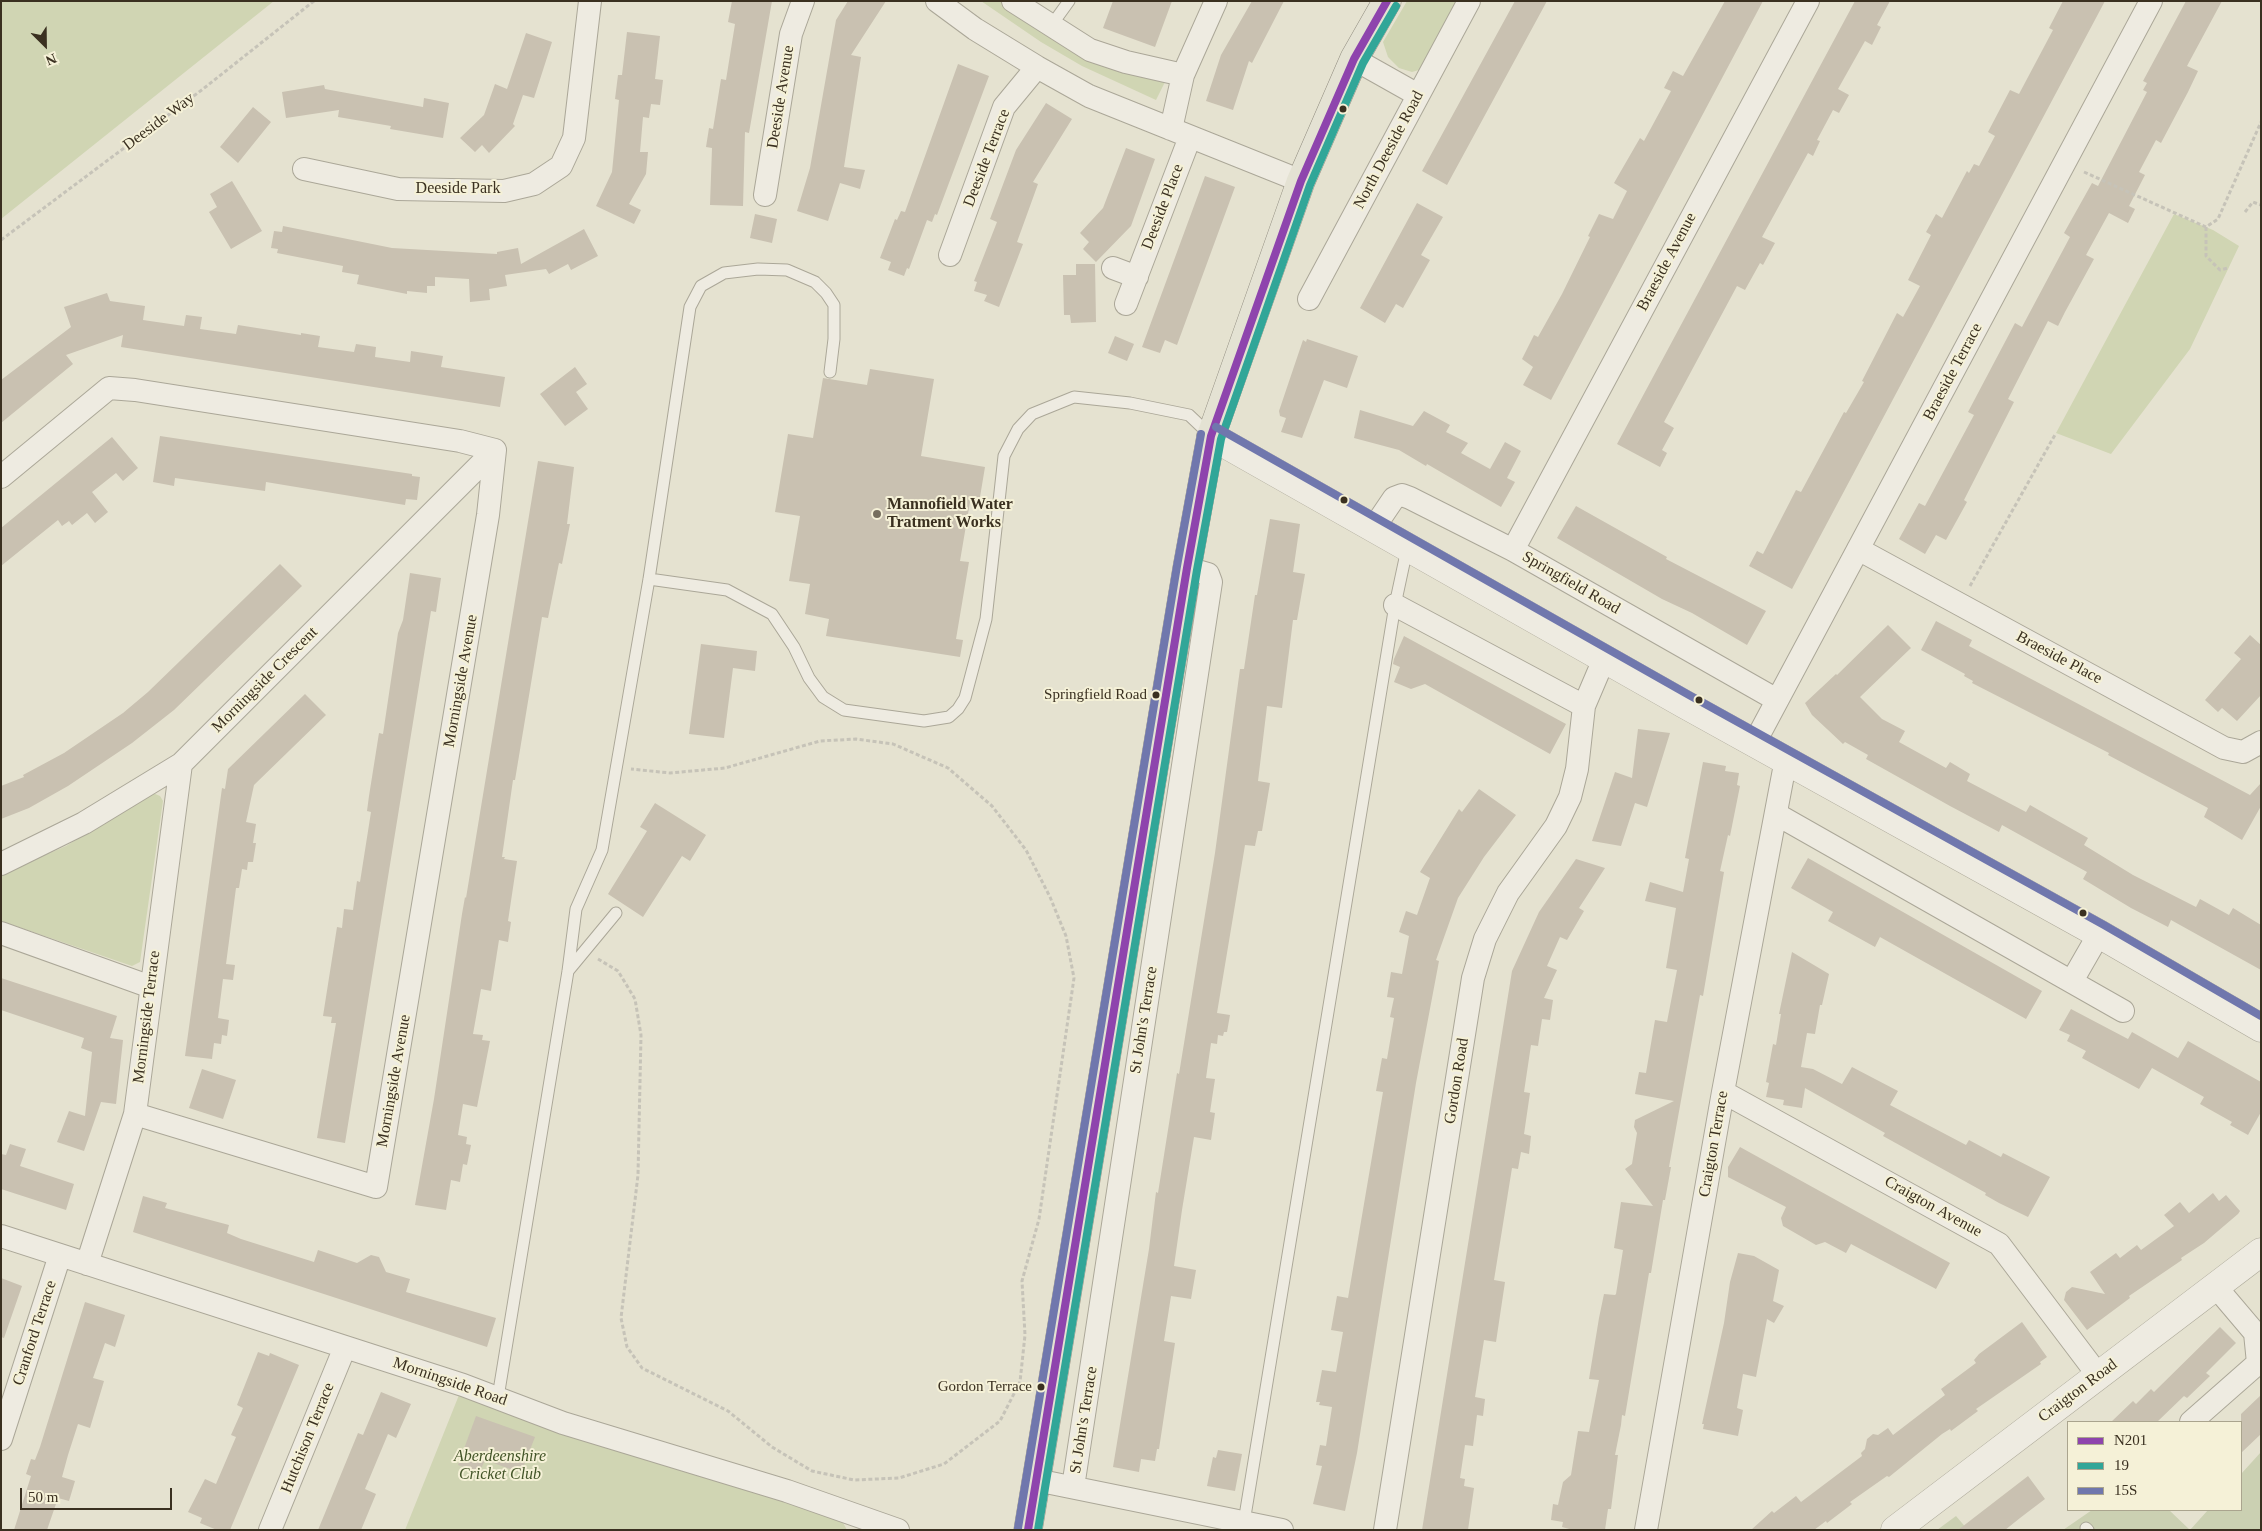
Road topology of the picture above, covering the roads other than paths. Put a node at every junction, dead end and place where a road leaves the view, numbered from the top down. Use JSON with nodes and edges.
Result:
{"nodes":[{"id":1,"x":590,"y":1,"type":"edge"},
{"id":2,"x":803,"y":1,"type":"edge"},
{"id":3,"x":937,"y":1,"type":"edge"},
{"id":4,"x":1013,"y":1,"type":"edge"},
{"id":5,"x":1069,"y":1,"type":"edge"},
{"id":6,"x":1216,"y":1,"type":"edge"},
{"id":7,"x":1387,"y":1,"type":"edge"},
{"id":8,"x":1469,"y":1,"type":"edge"},
{"id":9,"x":1808,"y":1,"type":"edge"},
{"id":10,"x":2151,"y":1,"type":"edge"},
{"id":11,"x":1051,"y":26,"type":"junction"},
{"id":12,"x":1354,"y":59,"type":"junction"},
{"id":13,"x":1037,"y":67,"type":"junction"},
{"id":14,"x":1183,"y":75,"type":"junction"},
{"id":15,"x":1418,"y":95,"type":"junction"},
{"id":16,"x":1180,"y":133,"type":"junction"},
{"id":17,"x":304,"y":169,"type":"dead end"},
{"id":18,"x":1301,"y":181,"type":"junction"},
{"id":19,"x":765,"y":195,"type":"dead end"},
{"id":20,"x":950,"y":255,"type":"dead end"},
{"id":21,"x":1113,"y":268,"type":"dead end"},
{"id":22,"x":1137,"y":277,"type":"junction"},
{"id":23,"x":1309,"y":299,"type":"dead end"},
{"id":24,"x":1126,"y":304,"type":"dead end"},
{"id":25,"x":830,"y":372,"type":"dead end"},
{"id":26,"x":1211,"y":436,"type":"junction"},
{"id":27,"x":495,"y":450,"type":"junction"},
{"id":28,"x":1,"y":476,"type":"edge"},
{"id":29,"x":1373,"y":529,"type":"junction"},
{"id":30,"x":1407,"y":548,"type":"junction"},
{"id":31,"x":1858,"y":549,"type":"junction"},
{"id":32,"x":1513,"y":550,"type":"junction"},
{"id":33,"x":1187,"y":568,"type":"junction"},
{"id":34,"x":649,"y":579,"type":"junction"},
{"id":35,"x":1395,"y":605,"type":"junction"},
{"id":36,"x":1604,"y":659,"type":"junction"},
{"id":37,"x":1777,"y":700,"type":"junction"},
{"id":38,"x":1584,"y":706,"type":"junction"},
{"id":39,"x":1755,"y":742,"type":"junction"},
{"id":40,"x":2261,"y":742,"type":"edge"},
{"id":41,"x":1786,"y":759,"type":"junction"},
{"id":42,"x":180,"y":764,"type":"junction"},
{"id":43,"x":1776,"y":814,"type":"junction"},
{"id":44,"x":1,"y":864,"type":"edge"},
{"id":45,"x":616,"y":913,"type":"dead end"},
{"id":46,"x":1,"y":933,"type":"edge"},
{"id":47,"x":2099,"y":934,"type":"junction"},
{"id":48,"x":568,"y":970,"type":"junction"},
{"id":49,"x":2072,"y":981,"type":"junction"},
{"id":50,"x":151,"y":987,"type":"junction"},
{"id":51,"x":2123,"y":1011,"type":"dead end"},
{"id":52,"x":2261,"y":1028,"type":"edge"},
{"id":53,"x":1723,"y":1092,"type":"junction"},
{"id":54,"x":135,"y":1114,"type":"junction"},
{"id":55,"x":1,"y":1236,"type":"edge"},
{"id":56,"x":2261,"y":1252,"type":"edge"},
{"id":57,"x":60,"y":1256,"type":"junction"},
{"id":58,"x":87,"y":1264,"type":"junction"},
{"id":59,"x":2216,"y":1287,"type":"junction"},
{"id":60,"x":345,"y":1347,"type":"junction"},
{"id":61,"x":2098,"y":1376,"type":"junction"},
{"id":62,"x":498,"y":1397,"type":"junction"},
{"id":63,"x":2192,"y":1421,"type":"edge"},
{"id":64,"x":1,"y":1439,"type":"edge"},
{"id":65,"x":1036,"y":1480,"type":"junction"},
{"id":66,"x":1073,"y":1488,"type":"junction"},
{"id":67,"x":1244,"y":1522,"type":"junction"},
{"id":68,"x":1274,"y":1529,"type":"edge"},
{"id":69,"x":270,"y":1530,"type":"edge"},
{"id":70,"x":898,"y":1530,"type":"edge"},
{"id":71,"x":1028,"y":1530,"type":"edge"},
{"id":72,"x":1385,"y":1530,"type":"edge"},
{"id":73,"x":1646,"y":1530,"type":"edge"},
{"id":74,"x":1895,"y":1530,"type":"edge"}],
"edges":[{"from":1,"to":17,"type":"street","name":"Deeside Park"},
{"from":2,"to":19,"type":"street","name":"Deeside Avenue"},
{"from":3,"to":13,"type":"street"},
{"from":4,"to":11,"type":"street"},
{"from":5,"to":11,"type":"lane"},
{"from":6,"to":14,"type":"street","name":"Deeside Place"},
{"from":7,"to":12,"type":"main road"},
{"from":8,"to":15,"type":"street","name":"North Deeside Road"},
{"from":9,"to":32,"type":"street","name":"Braeside Avenue"},
{"from":10,"to":31,"type":"street","name":"Braeside Terrace"},
{"from":11,"to":14,"type":"street"},
{"from":12,"to":15,"type":"street"},
{"from":12,"to":18,"type":"main road"},
{"from":13,"to":16,"type":"street"},
{"from":13,"to":20,"type":"street","name":"Deeside Terrace"},
{"from":14,"to":16,"type":"street","name":"Deeside Place"},
{"from":15,"to":23,"type":"street","name":"North Deeside Road"},
{"from":16,"to":18,"type":"street"},
{"from":16,"to":22,"type":"street","name":"Deeside Place"},
{"from":18,"to":26,"type":"main road"},
{"from":21,"to":22,"type":"street"},
{"from":22,"to":24,"type":"street","name":"Deeside Place"},
{"from":25,"to":34,"type":"lane"},
{"from":26,"to":29,"type":"street"},
{"from":26,"to":33,"type":"main road","name":"St John's Terrace"},
{"from":26,"to":34,"type":"lane"},
{"from":27,"to":28,"type":"street"},
{"from":27,"to":42,"type":"street","name":"Morningside Crescent"},
{"from":27,"to":54,"type":"street","name":"Morningside Avenue"},
{"from":29,"to":30,"type":"street"},
{"from":29,"to":32,"type":"street","name":"Springfield Road"},
{"from":30,"to":35,"type":"lane"},
{"from":30,"to":36,"type":"street"},
{"from":31,"to":37,"type":"street","name":"Braeside Terrace"},
{"from":31,"to":40,"type":"street","name":"Braeside Place"},
{"from":32,"to":37,"type":"street","name":"Springfield Road"},
{"from":33,"to":65,"type":"main road","name":"St John's Terrace"},
{"from":33,"to":66,"type":"street","name":"St John's Terrace"},
{"from":34,"to":48,"type":"lane"},
{"from":35,"to":38,"type":"street"},
{"from":35,"to":67,"type":"lane"},
{"from":36,"to":38,"type":"street","name":"Gordon Road"},
{"from":36,"to":39,"type":"street"},
{"from":37,"to":39,"type":"street","name":"Braeside Terrace"},
{"from":38,"to":72,"type":"street","name":"Gordon Road"},
{"from":39,"to":41,"type":"street"},
{"from":41,"to":43,"type":"street","name":"Craigton Terrace"},
{"from":41,"to":47,"type":"street"},
{"from":42,"to":44,"type":"street","name":"Morningside Crescent"},
{"from":42,"to":50,"type":"street","name":"Morningside Terrace"},
{"from":43,"to":49,"type":"street"},
{"from":43,"to":53,"type":"street","name":"Craigton Terrace"},
{"from":45,"to":48,"type":"lane"},
{"from":46,"to":50,"type":"street"},
{"from":47,"to":49,"type":"street"},
{"from":47,"to":52,"type":"street"},
{"from":48,"to":62,"type":"lane"},
{"from":49,"to":51,"type":"street"},
{"from":50,"to":54,"type":"street","name":"Morningside Terrace"},
{"from":53,"to":61,"type":"street","name":"Craigton Avenue"},
{"from":53,"to":73,"type":"street","name":"Craigton Terrace"},
{"from":54,"to":58,"type":"street","name":"Morningside Terrace"},
{"from":55,"to":57,"type":"street","name":"Morningside Road"},
{"from":56,"to":59,"type":"street","name":"Craigton Road"},
{"from":57,"to":58,"type":"street","name":"Morningside Road"},
{"from":57,"to":64,"type":"street","name":"Cranford Terrace"},
{"from":58,"to":60,"type":"street","name":"Morningside Road"},
{"from":59,"to":61,"type":"street","name":"Craigton Road"},
{"from":59,"to":63,"type":"street"},
{"from":60,"to":62,"type":"street","name":"Morningside Road"},
{"from":60,"to":69,"type":"street","name":"Hutchison Terrace"},
{"from":61,"to":74,"type":"street","name":"Craigton Road"},
{"from":62,"to":70,"type":"street","name":"Morningside Road"},
{"from":65,"to":66,"type":"street"},
{"from":65,"to":71,"type":"main road","name":"St John's Terrace"},
{"from":66,"to":67,"type":"street"},
{"from":67,"to":68,"type":"street"}]}
